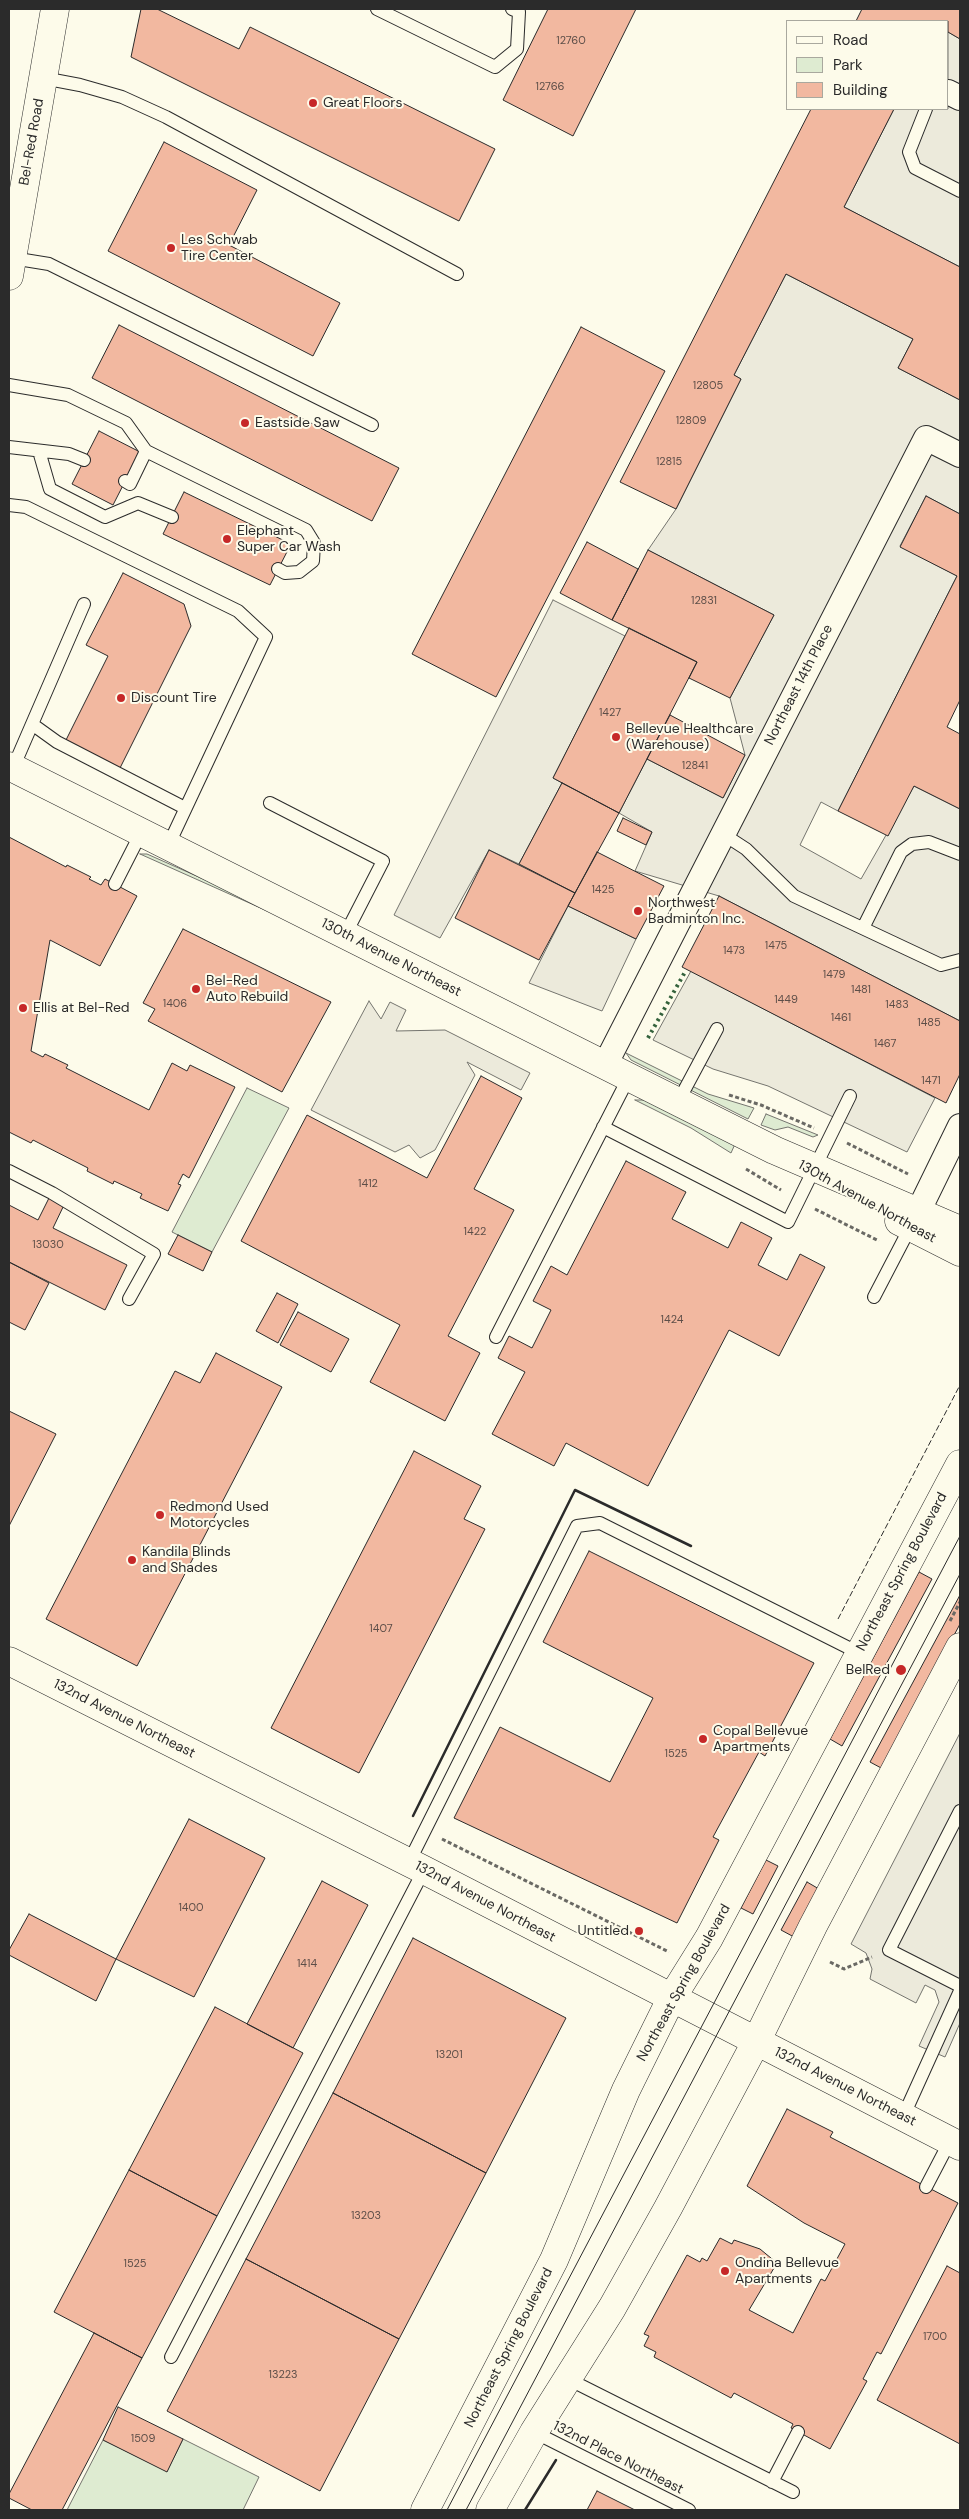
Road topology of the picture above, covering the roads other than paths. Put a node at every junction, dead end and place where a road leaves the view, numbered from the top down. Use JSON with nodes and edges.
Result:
{"nodes":[{"id":1,"x":55,"y":9,"type":"edge"},
{"id":2,"x":376,"y":9,"type":"edge"},
{"id":3,"x":512,"y":9,"type":"edge"},
{"id":4,"x":43,"y":78,"type":"junction"},
{"id":5,"x":926,"y":110,"type":"edge"},
{"id":6,"x":960,"y":191,"type":"edge"},
{"id":7,"x":10,"y":267,"type":"edge"},
{"id":8,"x":458,"y":274,"type":"dead end"},
{"id":9,"x":9,"y":385,"type":"edge"},
{"id":10,"x":372,"y":425,"type":"dead end"},
{"id":11,"x":9,"y":447,"type":"edge"},
{"id":12,"x":39,"y":451,"type":"junction"},
{"id":13,"x":146,"y":451,"type":"junction"},
{"id":14,"x":960,"y":455,"type":"edge"},
{"id":15,"x":84,"y":460,"type":"dead end"},
{"id":16,"x":125,"y":481,"type":"dead end"},
{"id":17,"x":9,"y":505,"type":"edge"},
{"id":18,"x":172,"y":517,"type":"dead end"},
{"id":19,"x":278,"y":569,"type":"dead end"},
{"id":20,"x":84,"y":604,"type":"dead end"},
{"id":21,"x":32,"y":724,"type":"junction"},
{"id":22,"x":11,"y":767,"type":"edge"},
{"id":23,"x":270,"y":803,"type":"dead end"},
{"id":24,"x":185,"y":808,"type":"junction"},
{"id":25,"x":141,"y":832,"type":"junction"},
{"id":26,"x":723,"y":834,"type":"junction"},
{"id":27,"x":168,"y":846,"type":"junction"},
{"id":28,"x":960,"y":854,"type":"edge"},
{"id":29,"x":115,"y":884,"type":"dead end"},
{"id":30,"x":863,"y":928,"type":"junction"},
{"id":31,"x":345,"y":935,"type":"junction"},
{"id":32,"x":960,"y":960,"type":"edge"},
{"id":33,"x":717,"y":1029,"type":"dead end"},
{"id":34,"x":604,"y":1065,"type":"junction"},
{"id":35,"x":629,"y":1077,"type":"junction"},
{"id":36,"x":850,"y":1096,"type":"dead end"},
{"id":37,"x":678,"y":1102,"type":"junction"},
{"id":38,"x":960,"y":1126,"type":"edge"},
{"id":39,"x":603,"y":1127,"type":"junction"},
{"id":40,"x":813,"y":1169,"type":"junction"},
{"id":41,"x":9,"y":1171,"type":"edge"},
{"id":42,"x":914,"y":1218,"type":"junction"},
{"id":43,"x":960,"y":1230,"type":"edge"},
{"id":44,"x":960,"y":1252,"type":"edge"},
{"id":45,"x":874,"y":1297,"type":"dead end"},
{"id":46,"x":129,"y":1299,"type":"dead end"},
{"id":47,"x":496,"y":1337,"type":"dead end"},
{"id":48,"x":960,"y":1464,"type":"edge"},
{"id":49,"x":960,"y":1647,"type":"edge"},
{"id":50,"x":859,"y":1653,"type":"junction"},
{"id":51,"x":9,"y":1661,"type":"edge"},
{"id":52,"x":960,"y":1812,"type":"edge"},
{"id":53,"x":417,"y":1859,"type":"junction"},
{"id":54,"x":960,"y":1986,"type":"edge"},
{"id":55,"x":960,"y":1991,"type":"edge"},
{"id":56,"x":672,"y":1999,"type":"junction"},
{"id":57,"x":756,"y":2042,"type":"junction"},
{"id":58,"x":903,"y":2117,"type":"junction"},
{"id":59,"x":955,"y":2144,"type":"edge"},
{"id":60,"x":926,"y":2186,"type":"dead end"},
{"id":61,"x":171,"y":2357,"type":"dead end"},
{"id":62,"x":568,"y":2379,"type":"junction"},
{"id":63,"x":534,"y":2432,"type":"junction"},
{"id":64,"x":798,"y":2432,"type":"dead end"},
{"id":65,"x":772,"y":2482,"type":"junction"},
{"id":66,"x":793,"y":2492,"type":"dead end"},
{"id":67,"x":425,"y":2510,"type":"edge"},
{"id":68,"x":490,"y":2510,"type":"edge"},
{"id":69,"x":689,"y":2510,"type":"edge"}],
"edges":[{"from":1,"to":4,"type":"street","name":"Bel-Red Road"},
{"from":2,"to":3,"type":"lane"},
{"from":4,"to":7,"type":"street","name":"Bel-Red Road"},
{"from":4,"to":8,"type":"lane"},
{"from":5,"to":6,"type":"lane"},
{"from":7,"to":10,"type":"lane"},
{"from":9,"to":13,"type":"lane"},
{"from":11,"to":12,"type":"lane"},
{"from":12,"to":15,"type":"lane"},
{"from":12,"to":18,"type":"lane"},
{"from":13,"to":16,"type":"lane"},
{"from":13,"to":19,"type":"lane"},
{"from":14,"to":26,"type":"street","name":"Northeast 14th Place"},
{"from":17,"to":24,"type":"lane"},
{"from":20,"to":21,"type":"lane"},
{"from":21,"to":22,"type":"lane"},
{"from":21,"to":24,"type":"lane"},
{"from":22,"to":25,"type":"street","name":"130th Avenue Northeast"},
{"from":23,"to":31,"type":"lane"},
{"from":24,"to":27,"type":"lane"},
{"from":25,"to":27,"type":"street","name":"130th Avenue Northeast"},
{"from":25,"to":29,"type":"lane"},
{"from":26,"to":30,"type":"lane"},
{"from":26,"to":34,"type":"street","name":"Northeast 14th Place"},
{"from":27,"to":31,"type":"street","name":"130th Avenue Northeast"},
{"from":28,"to":30,"type":"lane"},
{"from":30,"to":32,"type":"lane"},
{"from":31,"to":34,"type":"street","name":"130th Avenue Northeast"},
{"from":33,"to":37,"type":"lane"},
{"from":34,"to":35,"type":"street","name":"130th Avenue Northeast"},
{"from":35,"to":37,"type":"street","name":"130th Avenue Northeast"},
{"from":35,"to":39,"type":"lane"},
{"from":36,"to":40,"type":"lane"},
{"from":37,"to":40,"type":"street","name":"130th Avenue Northeast"},
{"from":38,"to":42,"type":"street"},
{"from":39,"to":40,"type":"lane"},
{"from":39,"to":47,"type":"lane"},
{"from":40,"to":42,"type":"street","name":"130th Avenue Northeast"},
{"from":41,"to":46,"type":"lane"},
{"from":42,"to":43,"type":"street","name":"130th Avenue Northeast"},
{"from":42,"to":44,"type":"street","name":"130th Avenue Northeast"},
{"from":42,"to":45,"type":"lane"},
{"from":48,"to":50,"type":"street","name":"Northeast Spring Boulevard"},
{"from":49,"to":57,"type":"street"},
{"from":50,"to":53,"type":"lane"},
{"from":50,"to":56,"type":"street","name":"Northeast Spring Boulevard"},
{"from":51,"to":53,"type":"street","name":"132nd Avenue Northeast"},
{"from":52,"to":54,"type":"lane"},
{"from":53,"to":56,"type":"street","name":"132nd Avenue Northeast"},
{"from":53,"to":61,"type":"lane"},
{"from":55,"to":58,"type":"lane"},
{"from":56,"to":57,"type":"street","name":"132nd Avenue Northeast"},
{"from":56,"to":67,"type":"street","name":"Northeast Spring Boulevard"},
{"from":57,"to":58,"type":"street","name":"132nd Avenue Northeast"},
{"from":57,"to":62,"type":"street"},
{"from":58,"to":59,"type":"street","name":"132nd Avenue Northeast"},
{"from":59,"to":60,"type":"lane"},
{"from":62,"to":63,"type":"street"},
{"from":62,"to":65,"type":"lane"},
{"from":63,"to":68,"type":"street"},
{"from":63,"to":69,"type":"lane","name":"132nd Place Northeast"},
{"from":64,"to":65,"type":"lane"},
{"from":65,"to":66,"type":"lane"}]}
